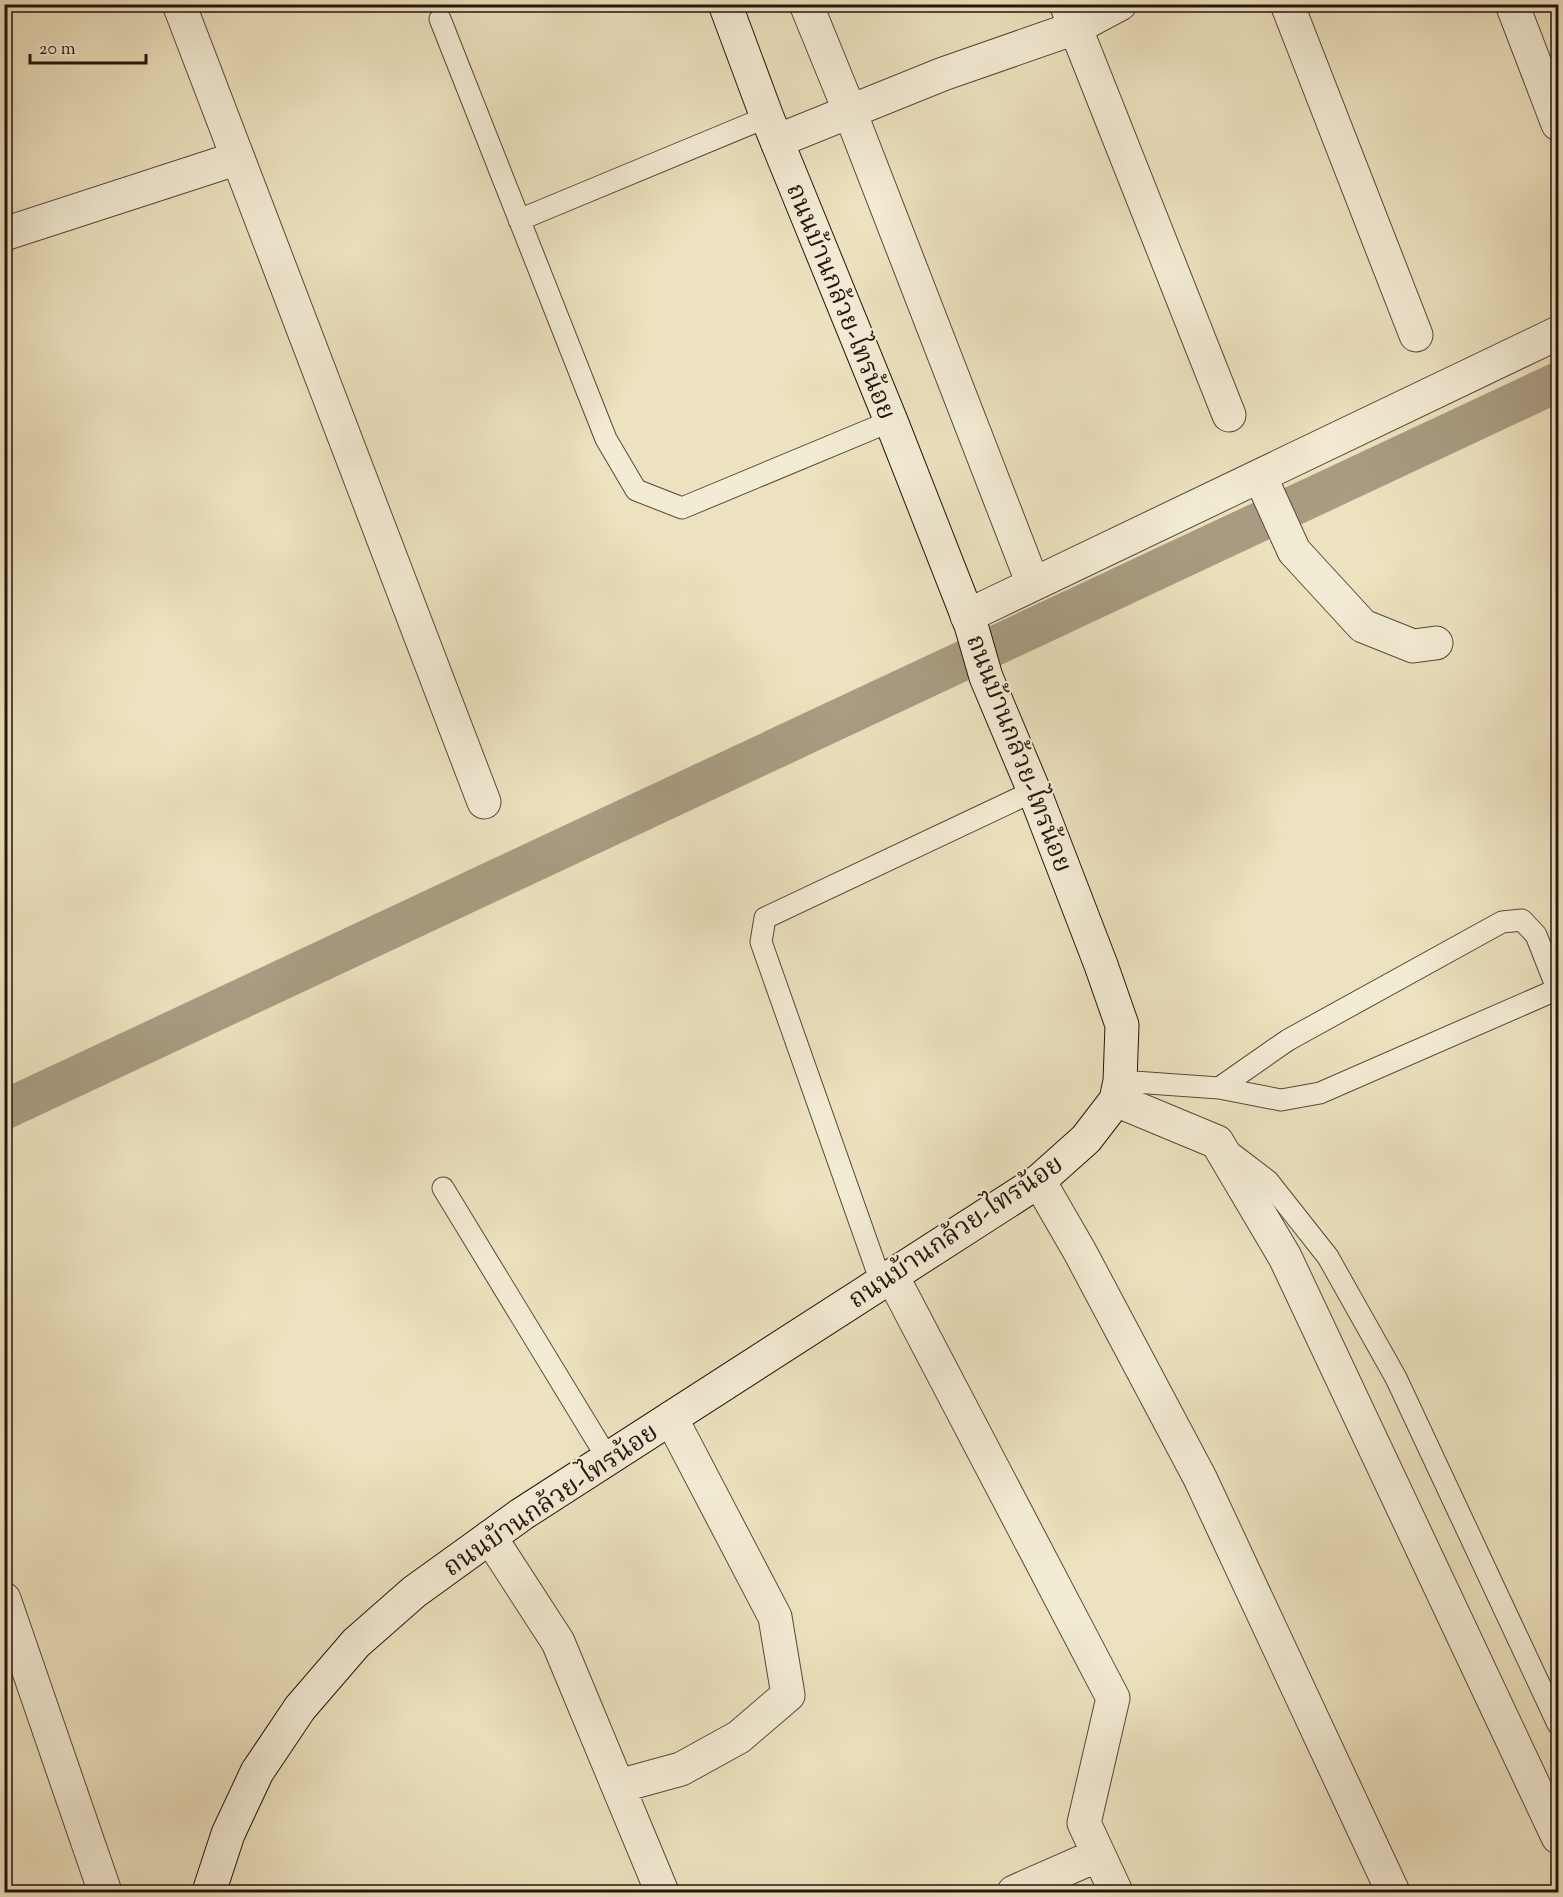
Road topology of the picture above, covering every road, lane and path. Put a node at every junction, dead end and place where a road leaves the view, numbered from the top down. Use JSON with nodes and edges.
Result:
{"nodes":[{"id":1,"x":179,"y":4,"type":"edge"},
{"id":2,"x":725,"y":4,"type":"edge"},
{"id":3,"x":806,"y":4,"type":"edge"},
{"id":4,"x":1120,"y":4,"type":"edge"},
{"id":5,"x":1287,"y":4,"type":"edge"},
{"id":6,"x":1512,"y":4,"type":"edge"},
{"id":7,"x":1071,"y":16,"type":"edge"},
{"id":8,"x":440,"y":19,"type":"dead end"},
{"id":9,"x":850,"y":112,"type":"junction"},
{"id":10,"x":1558,"y":124,"type":"edge"},
{"id":11,"x":772,"y":129,"type":"junction"},
{"id":12,"x":238,"y":158,"type":"junction"},
{"id":13,"x":519,"y":220,"type":"junction"},
{"id":14,"x":4,"y":234,"type":"edge"},
{"id":15,"x":1558,"y":333,"type":"edge"},
{"id":16,"x":1416,"y":335,"type":"dead end"},
{"id":17,"x":1229,"y":416,"type":"dead end"},
{"id":18,"x":891,"y":421,"type":"junction"},
{"id":19,"x":1263,"y":484,"type":"junction"},
{"id":20,"x":1033,"y":584,"type":"junction"},
{"id":21,"x":969,"y":621,"type":"junction"},
{"id":22,"x":1436,"y":643,"type":"dead end"},
{"id":23,"x":1034,"y":791,"type":"junction"},
{"id":24,"x":484,"y":802,"type":"dead end"},
{"id":25,"x":1558,"y":990,"type":"edge"},
{"id":26,"x":1219,"y":1088,"type":"junction"},
{"id":27,"x":1118,"y":1090,"type":"junction"},
{"id":28,"x":1217,"y":1142,"type":"junction"},
{"id":29,"x":1039,"y":1180,"type":"junction"},
{"id":30,"x":443,"y":1188,"type":"dead end"},
{"id":31,"x":886,"y":1279,"type":"junction"},
{"id":32,"x":671,"y":1418,"type":"junction"},
{"id":33,"x":608,"y":1459,"type":"junction"},
{"id":34,"x":490,"y":1537,"type":"junction"},
{"id":35,"x":4,"y":1599,"type":"edge"},
{"id":36,"x":1558,"y":1724,"type":"edge"},
{"id":37,"x":619,"y":1786,"type":"junction"},
{"id":38,"x":1550,"y":1797,"type":"edge"},
{"id":39,"x":1558,"y":1837,"type":"edge"},
{"id":40,"x":1098,"y":1855,"type":"junction"},
{"id":41,"x":105,"y":1893,"type":"edge"},
{"id":42,"x":209,"y":1893,"type":"edge"},
{"id":43,"x":662,"y":1893,"type":"edge"},
{"id":44,"x":1014,"y":1893,"type":"edge"},
{"id":45,"x":1116,"y":1893,"type":"edge"},
{"id":46,"x":1393,"y":1893,"type":"edge"}],
"edges":[{"from":1,"to":12,"type":"street"},
{"from":2,"to":11,"type":"street","name":"ถนนบ้านกล้วย-ไทรน้อย"},
{"from":3,"to":9,"type":"street"},
{"from":4,"to":7,"type":"street"},
{"from":5,"to":16,"type":"street"},
{"from":6,"to":10,"type":"street"},
{"from":7,"to":9,"type":"street"},
{"from":7,"to":17,"type":"street"},
{"from":8,"to":13,"type":"lane"},
{"from":9,"to":11,"type":"street"},
{"from":9,"to":20,"type":"street"},
{"from":11,"to":13,"type":"lane"},
{"from":11,"to":18,"type":"street","name":"ถนนบ้านกล้วย-ไทรน้อย"},
{"from":12,"to":14,"type":"street"},
{"from":12,"to":24,"type":"street"},
{"from":13,"to":18,"type":"lane"},
{"from":15,"to":19,"type":"street"},
{"from":18,"to":21,"type":"street","name":"ถนนบ้านกล้วย-ไทรน้อย"},
{"from":19,"to":20,"type":"street"},
{"from":19,"to":22,"type":"street"},
{"from":20,"to":21,"type":"street"},
{"from":21,"to":23,"type":"street","name":"ถนนบ้านกล้วย-ไทรน้อย"},
{"from":23,"to":27,"type":"street","name":"ถนนบ้านกล้วย-ไทรน้อย"},
{"from":23,"to":31,"type":"lane"},
{"from":25,"to":26,"type":"lane"},
{"from":25,"to":26,"type":"lane"},
{"from":26,"to":27,"type":"lane"},
{"from":27,"to":28,"type":"street"},
{"from":27,"to":29,"type":"street","name":"ถนนบ้านกล้วย-ไทรน้อย"},
{"from":28,"to":36,"type":"lane"},
{"from":28,"to":38,"type":"street"},
{"from":29,"to":31,"type":"street","name":"ถนนบ้านกล้วย-ไทรน้อย"},
{"from":29,"to":46,"type":"street"},
{"from":30,"to":33,"type":"lane"},
{"from":31,"to":32,"type":"street","name":"ถนนบ้านกล้วย-ไทรน้อย"},
{"from":31,"to":40,"type":"street"},
{"from":32,"to":33,"type":"street","name":"ถนนบ้านกล้วย-ไทรน้อย"},
{"from":32,"to":37,"type":"street"},
{"from":33,"to":34,"type":"street","name":"ถนนบ้านกล้วย-ไทรน้อย"},
{"from":34,"to":37,"type":"street"},
{"from":34,"to":42,"type":"street","name":"ถนนบ้านกล้วย-ไทรน้อย"},
{"from":35,"to":41,"type":"street"},
{"from":37,"to":43,"type":"street"},
{"from":38,"to":39,"type":"street"},
{"from":40,"to":44,"type":"street"},
{"from":40,"to":45,"type":"street"}]}
